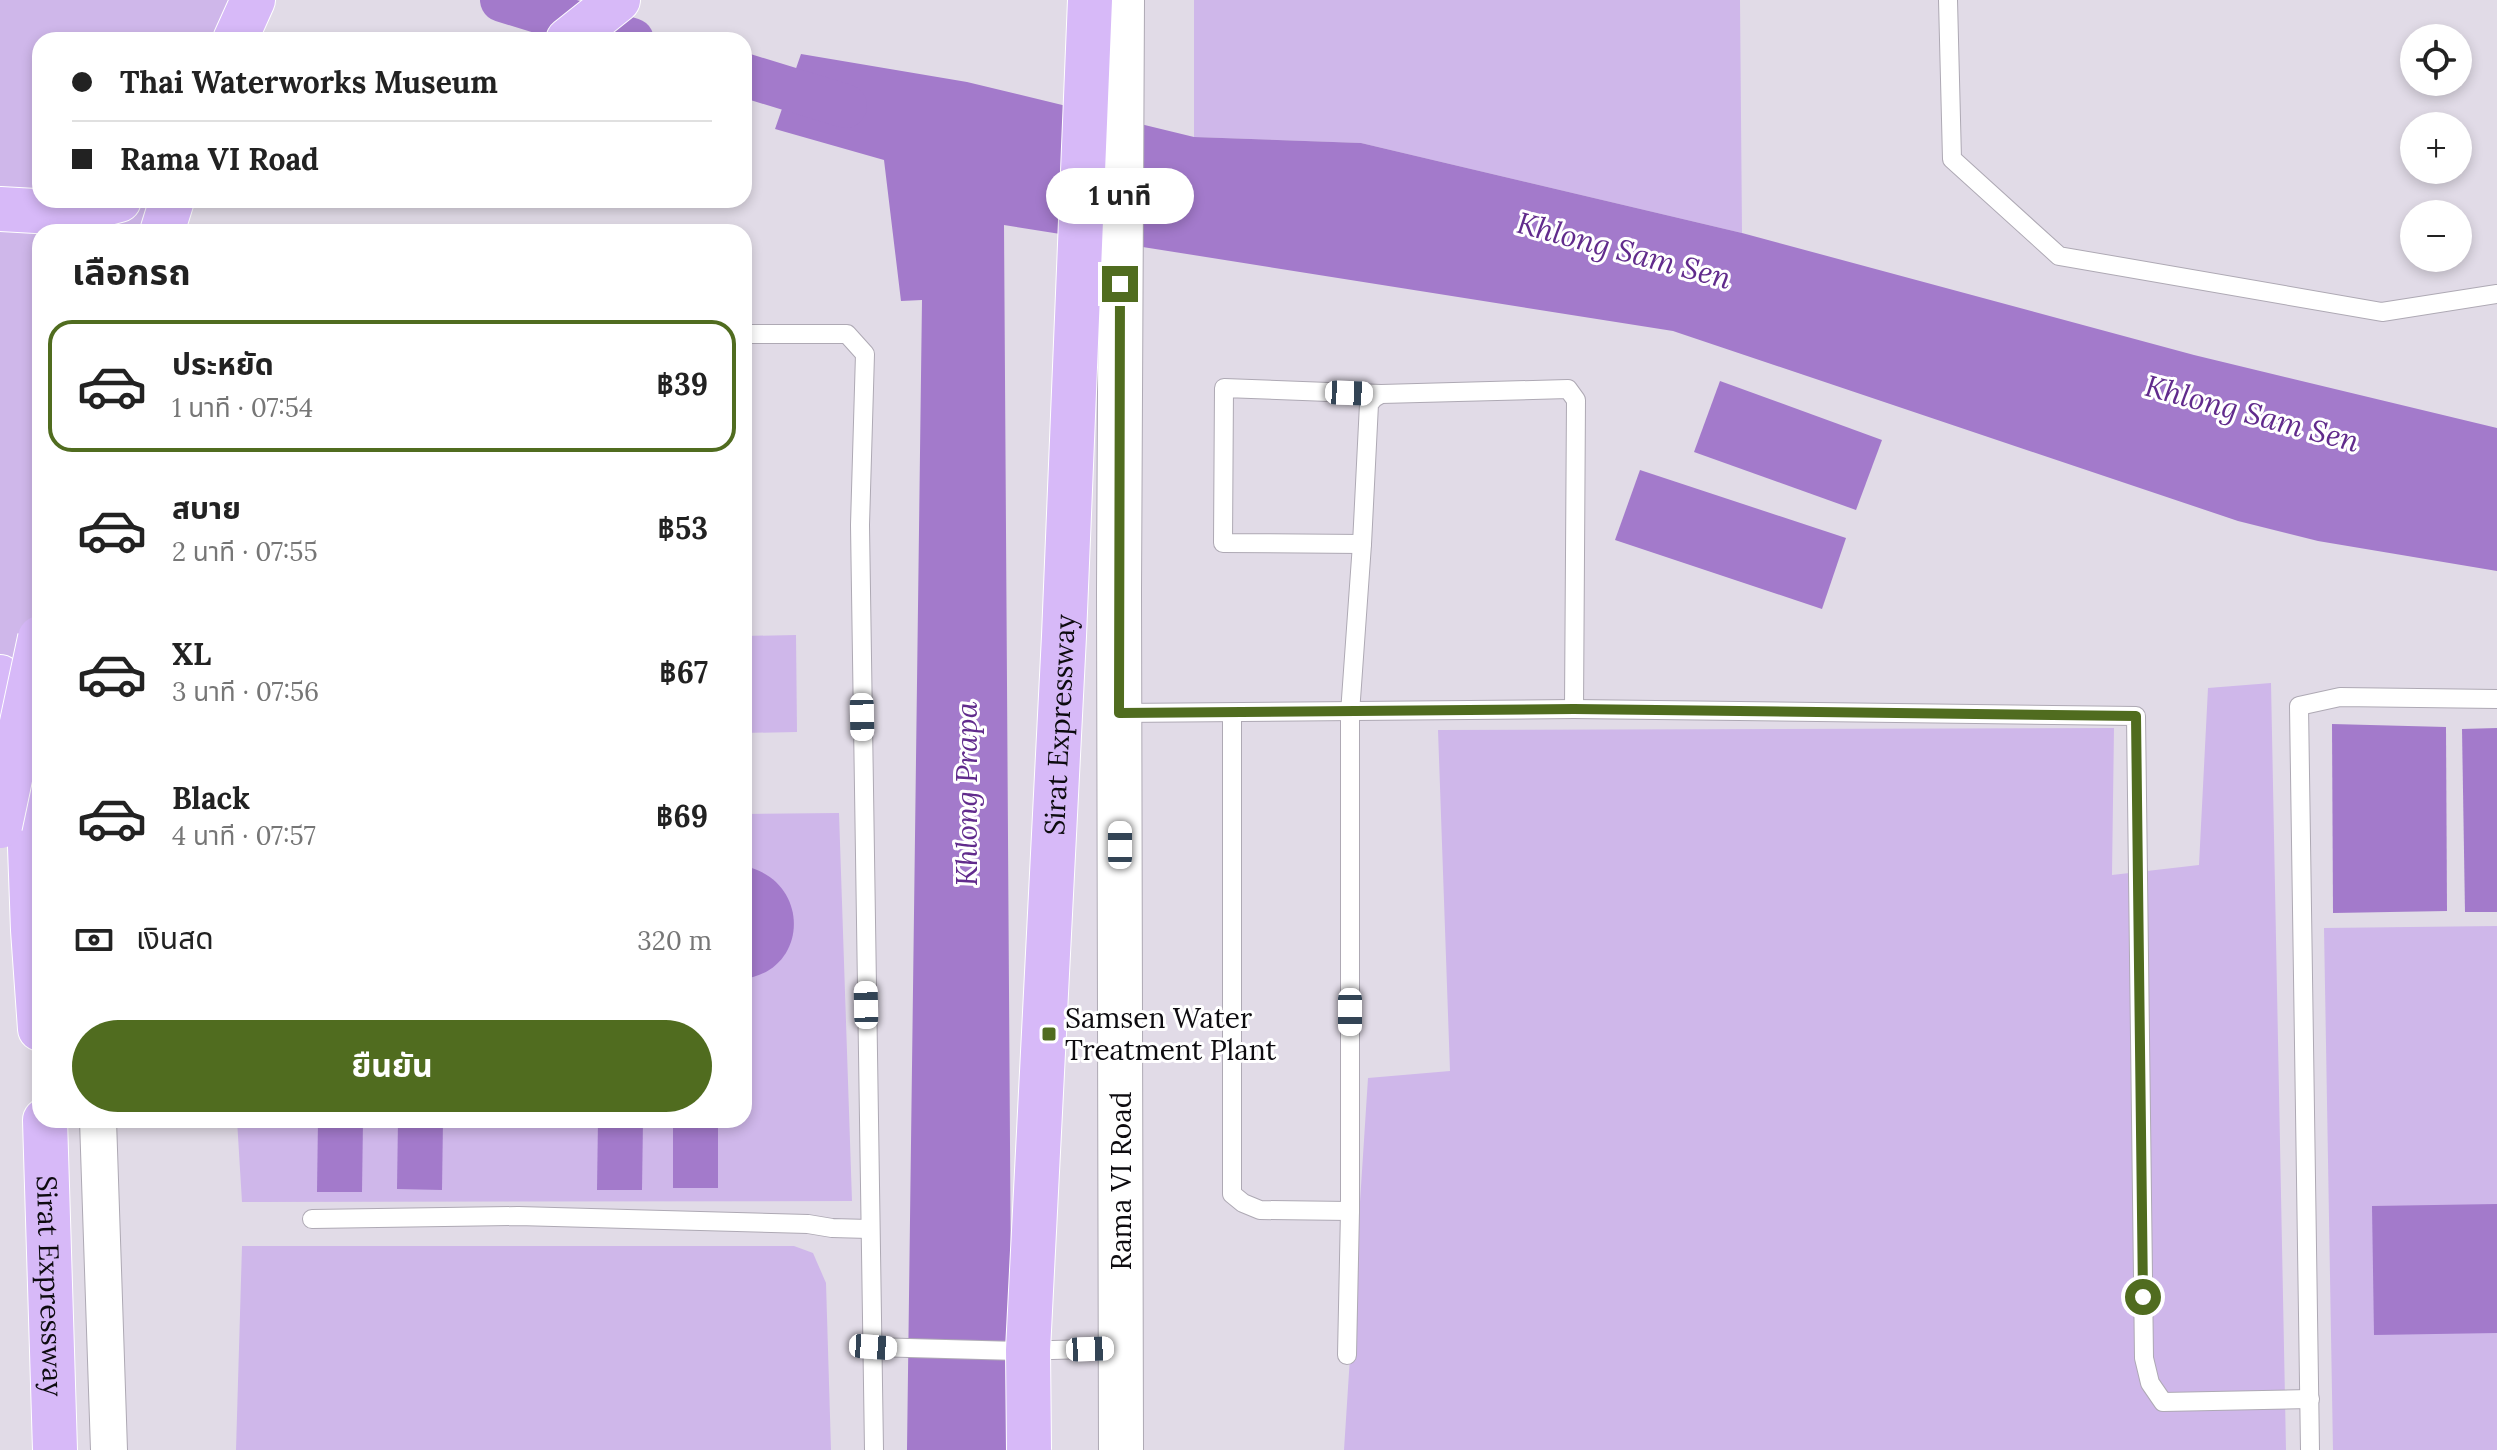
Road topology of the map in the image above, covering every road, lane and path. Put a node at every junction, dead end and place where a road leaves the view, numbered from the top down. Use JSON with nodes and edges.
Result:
{"nodes":[{"id":1,"x":253,"y":0,"type":"edge"},
{"id":2,"x":618,"y":0,"type":"edge"},
{"id":3,"x":1090,"y":0,"type":"edge"},
{"id":4,"x":1122,"y":0,"type":"edge"},
{"id":5,"x":1948,"y":0,"type":"edge"},
{"id":6,"x":239,"y":32,"type":"edge"},
{"id":7,"x":578,"y":32,"type":"edge"},
{"id":8,"x":89,"y":208,"type":"edge"},
{"id":9,"x":0,"y":209,"type":"edge"},
{"id":10,"x":2497,"y":294,"type":"edge"},
{"id":11,"x":752,"y":334,"type":"edge"},
{"id":12,"x":1381,"y":394,"type":"junction"},
{"id":13,"x":1362,"y":544,"type":"junction"},
{"id":14,"x":32,"y":676,"type":"edge"},
{"id":15,"x":0,"y":677,"type":"edge"},
{"id":16,"x":2497,"y":699,"type":"edge"},
{"id":17,"x":1574,"y":709,"type":"junction"},
{"id":18,"x":1119,"y":713,"type":"junction"},
{"id":19,"x":1232,"y":713,"type":"junction"},
{"id":20,"x":1350,"y":713,"type":"junction"},
{"id":21,"x":0,"y":826,"type":"edge"},
{"id":22,"x":32,"y":902,"type":"edge"},
{"id":23,"x":45,"y":1128,"type":"edge"},
{"id":24,"x":98,"y":1128,"type":"edge"},
{"id":25,"x":1350,"y":1211,"type":"junction"},
{"id":26,"x":312,"y":1219,"type":"dead end"},
{"id":27,"x":869,"y":1229,"type":"junction"},
{"id":28,"x":873,"y":1347,"type":"junction"},
{"id":29,"x":1121,"y":1348,"type":"junction"},
{"id":30,"x":1347,"y":1355,"type":"dead end"},
{"id":31,"x":2310,"y":1399,"type":"junction"},
{"id":32,"x":55,"y":1450,"type":"edge"},
{"id":33,"x":109,"y":1450,"type":"edge"},
{"id":34,"x":874,"y":1450,"type":"edge"},
{"id":35,"x":1029,"y":1450,"type":"edge"},
{"id":36,"x":1121,"y":1450,"type":"edge"},
{"id":37,"x":2310,"y":1450,"type":"edge"}],
"edges":[{"from":1,"to":6,"type":"highway"},
{"from":2,"to":7,"type":"highway"},
{"from":3,"to":35,"type":"highway","name":"Sirat Expressway","bridge":true},
{"from":4,"to":18,"type":"main road","name":"Rama VI Road"},
{"from":5,"to":10,"type":"lane"},
{"from":8,"to":9,"type":"highway"},
{"from":11,"to":27,"type":"lane"},
{"from":12,"to":13,"type":"lane"},
{"from":12,"to":13,"type":"lane"},
{"from":12,"to":17,"type":"lane"},
{"from":13,"to":20,"type":"lane"},
{"from":14,"to":21,"type":"highway","bridge":true},
{"from":15,"to":22,"type":"highway","bridge":true},
{"from":16,"to":31,"type":"lane"},
{"from":17,"to":20,"type":"lane"},
{"from":17,"to":31,"type":"lane"},
{"from":18,"to":19,"type":"lane"},
{"from":18,"to":29,"type":"main road","name":"Rama VI Road"},
{"from":19,"to":20,"type":"lane"},
{"from":19,"to":25,"type":"lane"},
{"from":20,"to":25,"type":"lane"},
{"from":23,"to":32,"type":"highway","name":"Sirat Expressway"},
{"from":24,"to":33,"type":"street"},
{"from":25,"to":30,"type":"lane"},
{"from":26,"to":27,"type":"lane"},
{"from":27,"to":28,"type":"lane"},
{"from":28,"to":29,"type":"lane"},
{"from":28,"to":34,"type":"lane"},
{"from":29,"to":36,"type":"main road","name":"Rama VI Road"},
{"from":31,"to":37,"type":"lane"}]}
